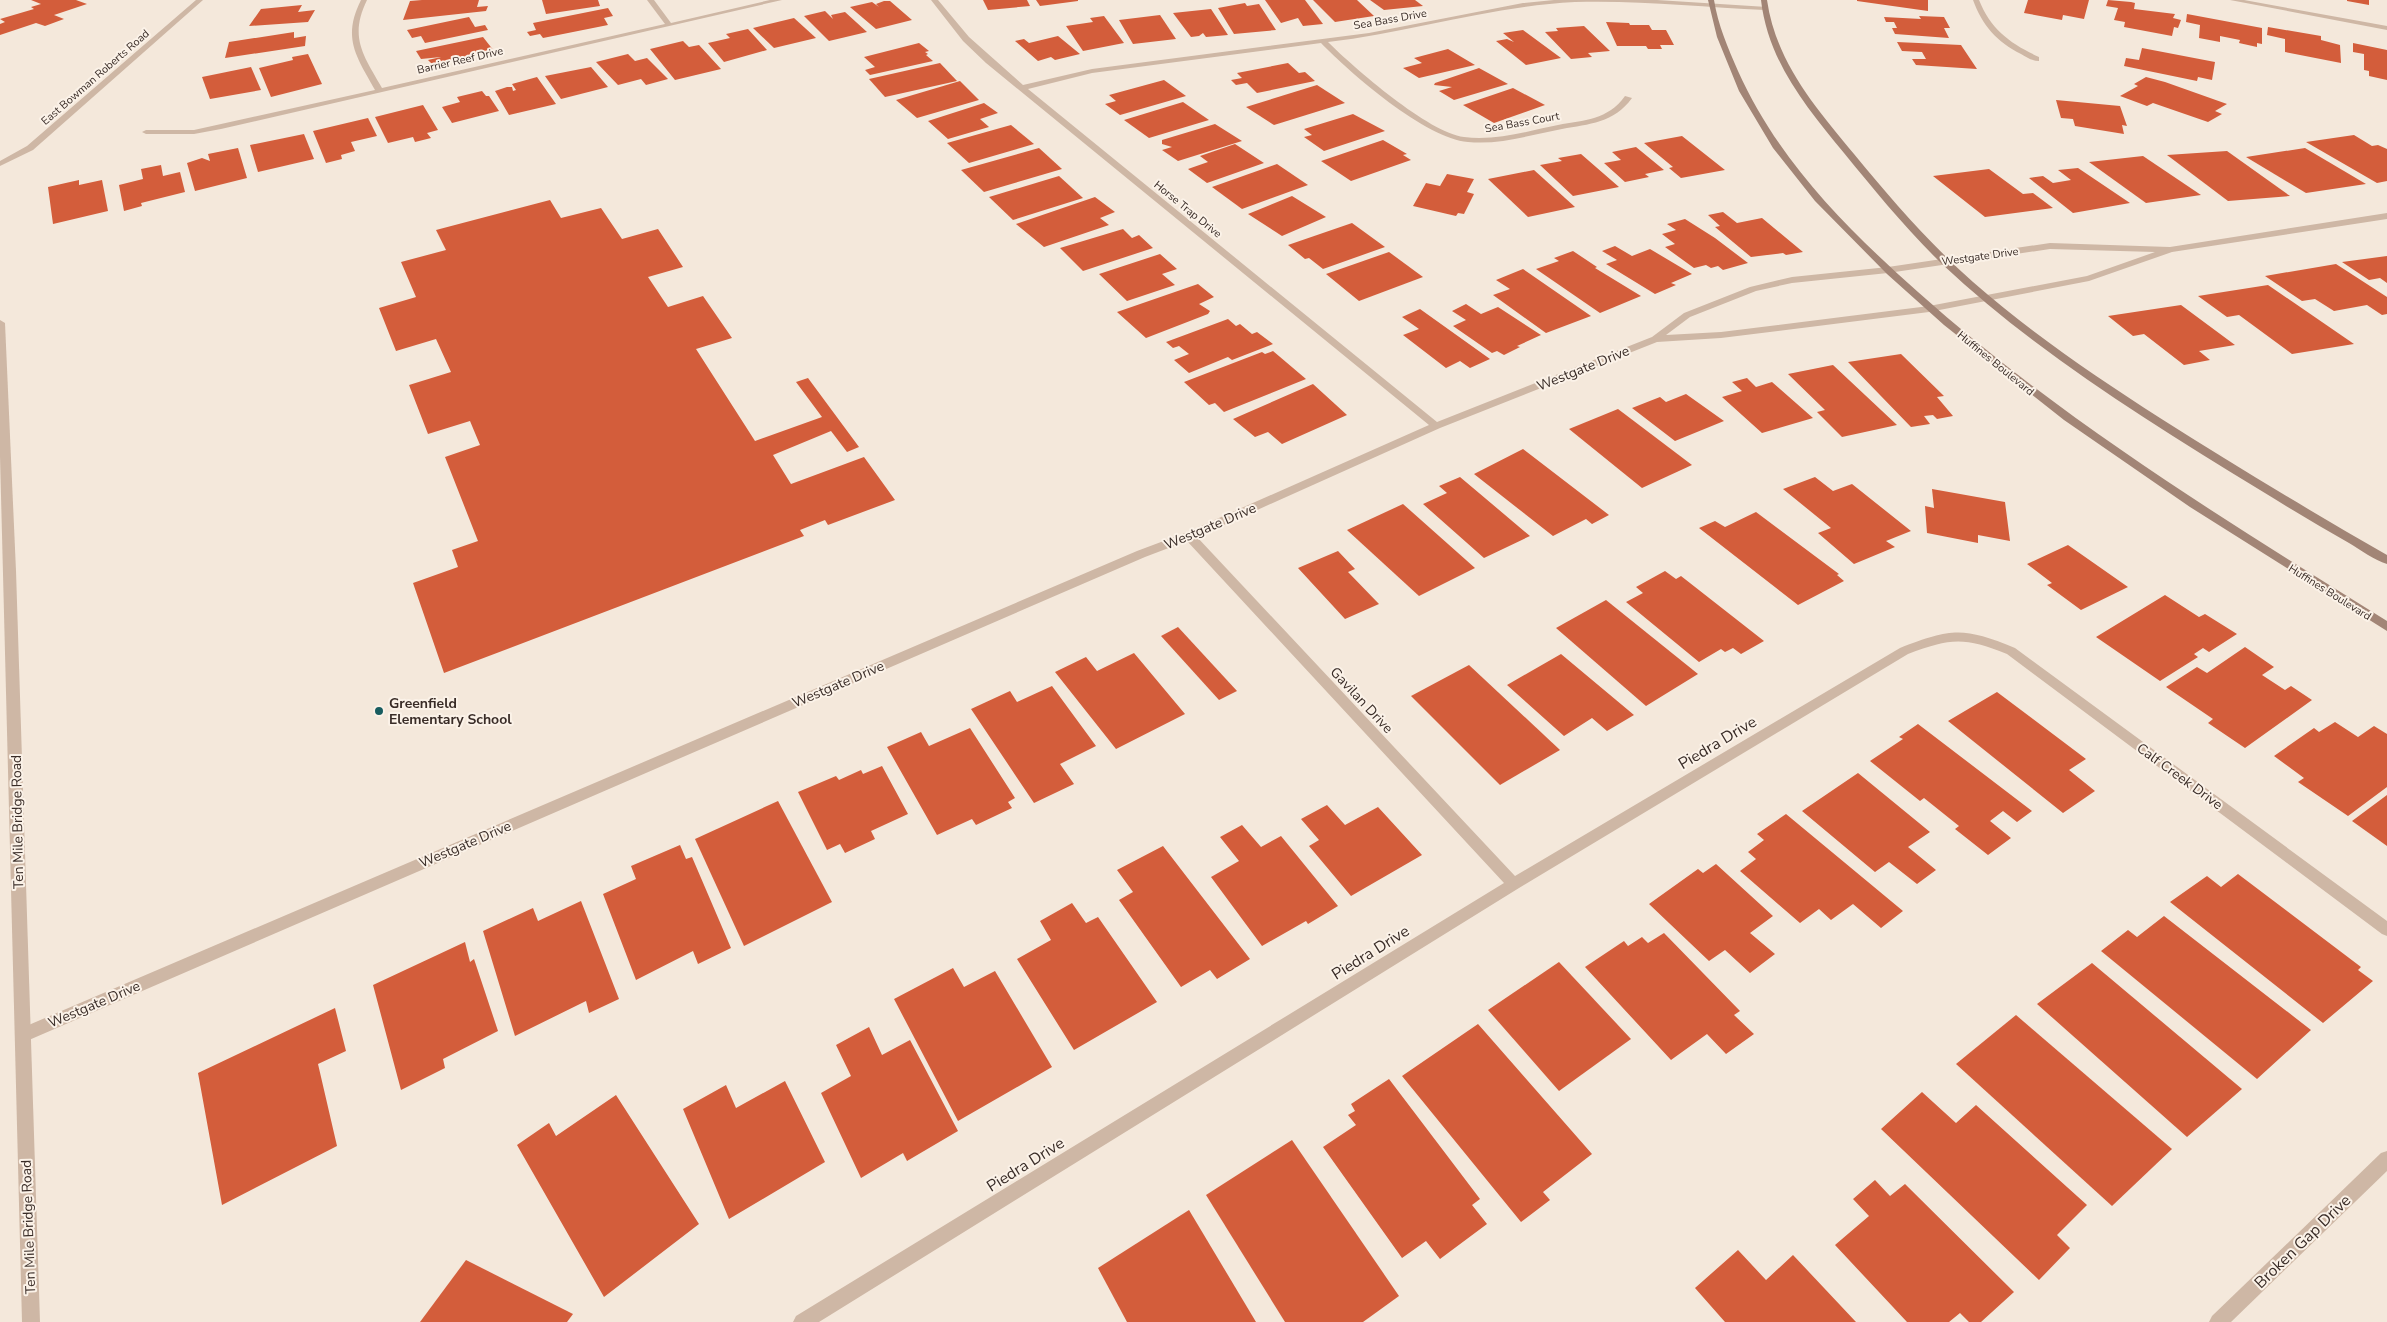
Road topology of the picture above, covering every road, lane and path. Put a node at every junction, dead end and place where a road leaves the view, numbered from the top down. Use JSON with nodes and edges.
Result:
{"nodes":[{"id":1,"x":200,"y":0,"type":"edge"},
{"id":2,"x":364,"y":0,"type":"edge"},
{"id":3,"x":650,"y":0,"type":"edge"},
{"id":4,"x":779,"y":0,"type":"edge"},
{"id":5,"x":934,"y":0,"type":"edge"},
{"id":6,"x":1976,"y":0,"type":"edge"},
{"id":7,"x":2233,"y":0,"type":"edge"},
{"id":8,"x":1711,"y":2,"type":"edge"},
{"id":9,"x":1764,"y":4,"type":"edge"},
{"id":10,"x":669,"y":25,"type":"junction"},
{"id":11,"x":2387,"y":28,"type":"edge"},
{"id":12,"x":1324,"y":42,"type":"junction"},
{"id":13,"x":2036,"y":59,"type":"dead end"},
{"id":14,"x":1022,"y":88,"type":"junction"},
{"id":15,"x":379,"y":90,"type":"junction"},
{"id":16,"x":1628,"y":98,"type":"dead end"},
{"id":17,"x":146,"y":132,"type":"dead end"},
{"id":18,"x":0,"y":164,"type":"edge"},
{"id":19,"x":2387,"y":216,"type":"edge"},
{"id":20,"x":2170,"y":250,"type":"junction"},
{"id":21,"x":1944,"y":261,"type":"junction"},
{"id":22,"x":1888,"y":270,"type":"junction"},
{"id":23,"x":1987,"y":298,"type":"junction"},
{"id":24,"x":1929,"y":309,"type":"junction"},
{"id":25,"x":0,"y":323,"type":"edge"},
{"id":26,"x":1655,"y":339,"type":"junction"},
{"id":27,"x":1436,"y":426,"type":"junction"},
{"id":28,"x":1189,"y":536,"type":"junction"},
{"id":29,"x":2387,"y":560,"type":"edge"},
{"id":30,"x":2387,"y":627,"type":"edge"},
{"id":31,"x":1966,"y":635,"type":"joint"},
{"id":32,"x":1514,"y":884,"type":"junction"},
{"id":33,"x":2387,"y":929,"type":"edge"},
{"id":34,"x":23,"y":1035,"type":"junction"},
{"id":35,"x":2387,"y":1159,"type":"edge"},
{"id":36,"x":31,"y":1322,"type":"edge"},
{"id":37,"x":802,"y":1322,"type":"edge"},
{"id":38,"x":2218,"y":1322,"type":"edge"}],
"edges":[{"from":1,"to":18,"type":"street","name":"East Bowman Roberts Road"},
{"from":2,"to":15,"type":"street"},
{"from":3,"to":10,"type":"street"},
{"from":4,"to":10,"type":"street","name":"Barrier Reef Drive"},
{"from":5,"to":14,"type":"street","name":"Horse Trap Drive"},
{"from":6,"to":13,"type":"street"},
{"from":7,"to":11,"type":"street"},
{"from":8,"to":9,"type":"street","name":"Sea Bass Drive"},
{"from":8,"to":12,"type":"street","name":"Sea Bass Drive"},
{"from":8,"to":22,"type":"main road","name":"Huffines Boulevard"},
{"from":9,"to":21,"type":"main road"},
{"from":10,"to":15,"type":"street","name":"Barrier Reef Drive"},
{"from":12,"to":14,"type":"street","name":"Sea Bass Drive"},
{"from":12,"to":16,"type":"street","name":"Sea Bass Court"},
{"from":14,"to":27,"type":"street","name":"Horse Trap Drive"},
{"from":15,"to":17,"type":"street","name":"Barrier Reef Drive"},
{"from":19,"to":20,"type":"street","name":"Westgate Drive"},
{"from":20,"to":21,"type":"street","name":"Westgate Drive"},
{"from":20,"to":23,"type":"street","name":"Westgate Drive"},
{"from":21,"to":22,"type":"street","name":"Westgate Drive"},
{"from":21,"to":23,"type":"main road"},
{"from":22,"to":24,"type":"main road","name":"Huffines Boulevard"},
{"from":22,"to":26,"type":"street","name":"Westgate Drive"},
{"from":23,"to":24,"type":"street","name":"Westgate Drive"},
{"from":23,"to":29,"type":"main road"},
{"from":24,"to":26,"type":"street","name":"Westgate Drive"},
{"from":24,"to":30,"type":"main road","name":"Huffines Boulevard"},
{"from":25,"to":34,"type":"street","name":"Ten Mile Bridge Road"},
{"from":26,"to":27,"type":"street","name":"Westgate Drive"},
{"from":27,"to":28,"type":"street","name":"Westgate Drive"},
{"from":28,"to":32,"type":"street","name":"Gavilan Drive"},
{"from":28,"to":34,"type":"street","name":"Westgate Drive"},
{"from":31,"to":32,"type":"street","name":"Piedra Drive"},
{"from":31,"to":33,"type":"street","name":"Calf Creek Drive"},
{"from":32,"to":37,"type":"street","name":"Piedra Drive"},
{"from":34,"to":36,"type":"street","name":"Ten Mile Bridge Road"},
{"from":35,"to":38,"type":"street","name":"Broken Gap Drive"}]}
